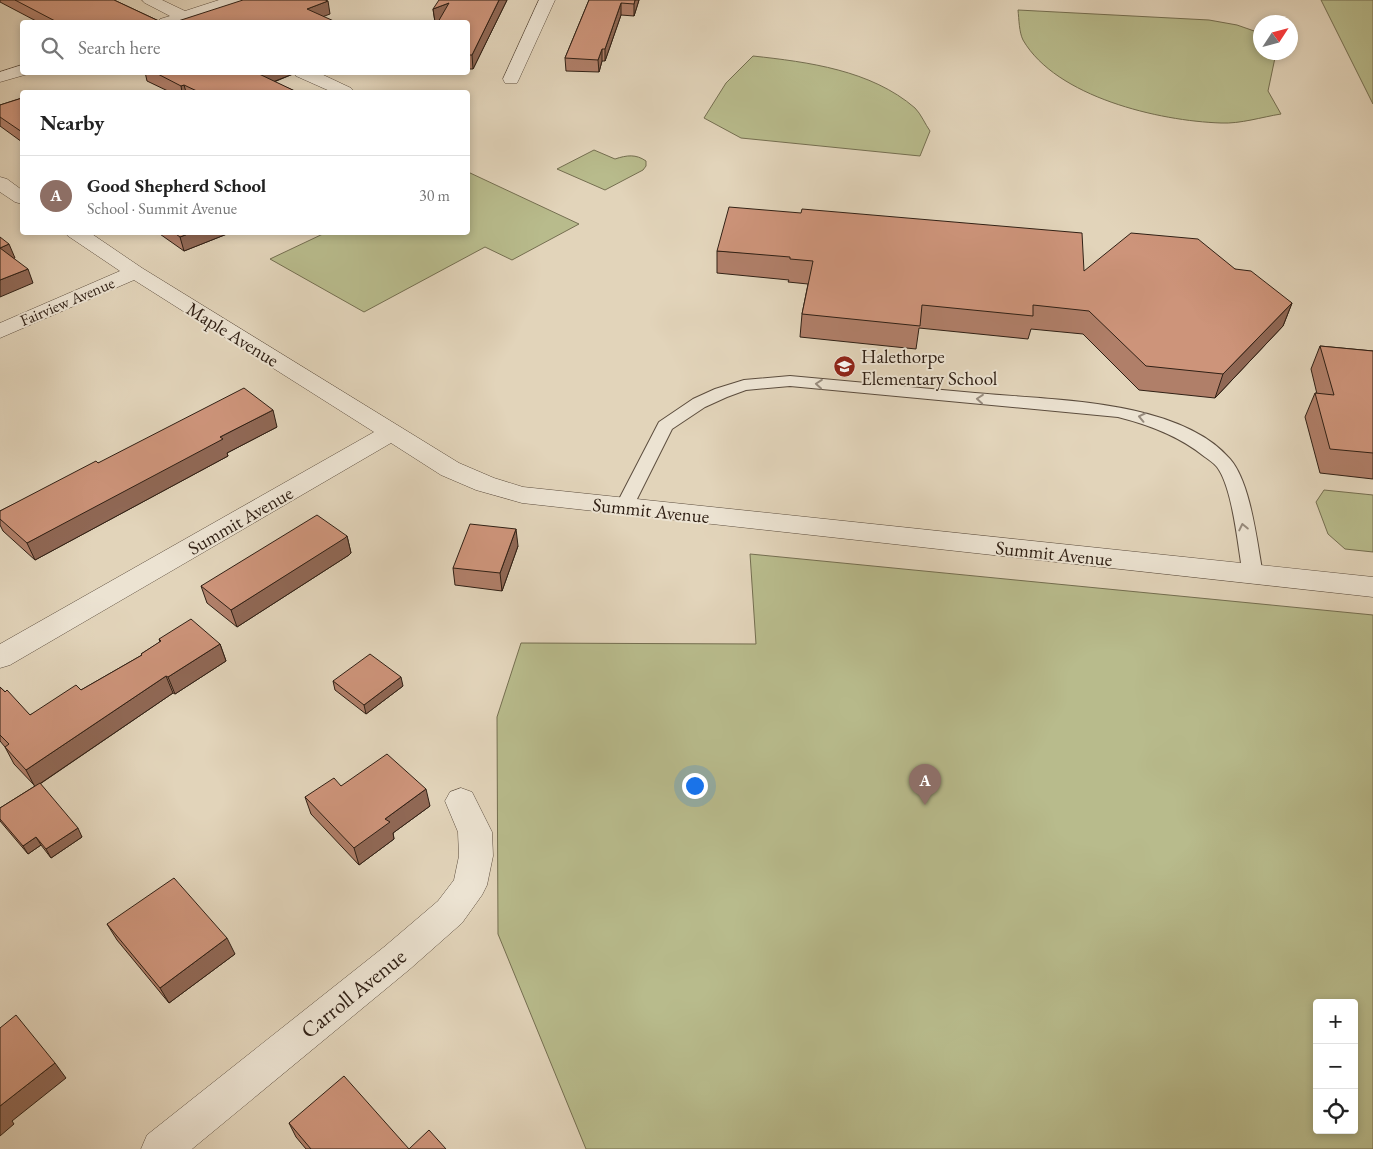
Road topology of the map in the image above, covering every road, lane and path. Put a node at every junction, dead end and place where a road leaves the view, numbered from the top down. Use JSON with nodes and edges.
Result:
{"nodes":[{"id":1,"x":150,"y":0,"type":"edge"},
{"id":2,"x":235,"y":0,"type":"edge"},
{"id":3,"x":547,"y":0,"type":"edge"},
{"id":4,"x":191,"y":20,"type":"edge"},
{"id":5,"x":20,"y":71,"type":"edge"},
{"id":6,"x":308,"y":75,"type":"edge"},
{"id":7,"x":0,"y":77,"type":"edge"},
{"id":8,"x":510,"y":79,"type":"dead end"},
{"id":9,"x":340,"y":90,"type":"edge"},
{"id":10,"x":0,"y":183,"type":"edge"},
{"id":11,"x":20,"y":197,"type":"edge"},
{"id":12,"x":80,"y":235,"type":"edge"},
{"id":13,"x":135,"y":272,"type":"junction"},
{"id":14,"x":0,"y":330,"type":"edge"},
{"id":15,"x":391,"y":433,"type":"junction"},
{"id":16,"x":624,"y":507,"type":"junction"},
{"id":17,"x":1253,"y":575,"type":"junction"},
{"id":18,"x":1373,"y":587,"type":"edge"},
{"id":19,"x":0,"y":657,"type":"edge"},
{"id":20,"x":461,"y":801,"type":"dead end"},
{"id":21,"x":161,"y":1149,"type":"edge"}],
"edges":[{"from":1,"to":4,"type":"street"},
{"from":2,"to":4,"type":"street"},
{"from":3,"to":8,"type":"street"},
{"from":5,"to":7,"type":"street"},
{"from":6,"to":9,"type":"street"},
{"from":10,"to":11,"type":"street"},
{"from":12,"to":13,"type":"street","name":"Maple Avenue"},
{"from":13,"to":14,"type":"street","name":"Fairview Avenue"},
{"from":13,"to":15,"type":"street","name":"Maple Avenue"},
{"from":15,"to":16,"type":"street","name":"Summit Avenue"},
{"from":15,"to":19,"type":"street","name":"Summit Avenue"},
{"from":16,"to":17,"type":"street","name":"Summit Avenue"},
{"from":17,"to":16,"type":"lane","one_way":true},
{"from":17,"to":18,"type":"street","name":"Summit Avenue"},
{"from":20,"to":21,"type":"street","name":"Carroll Avenue"}]}
